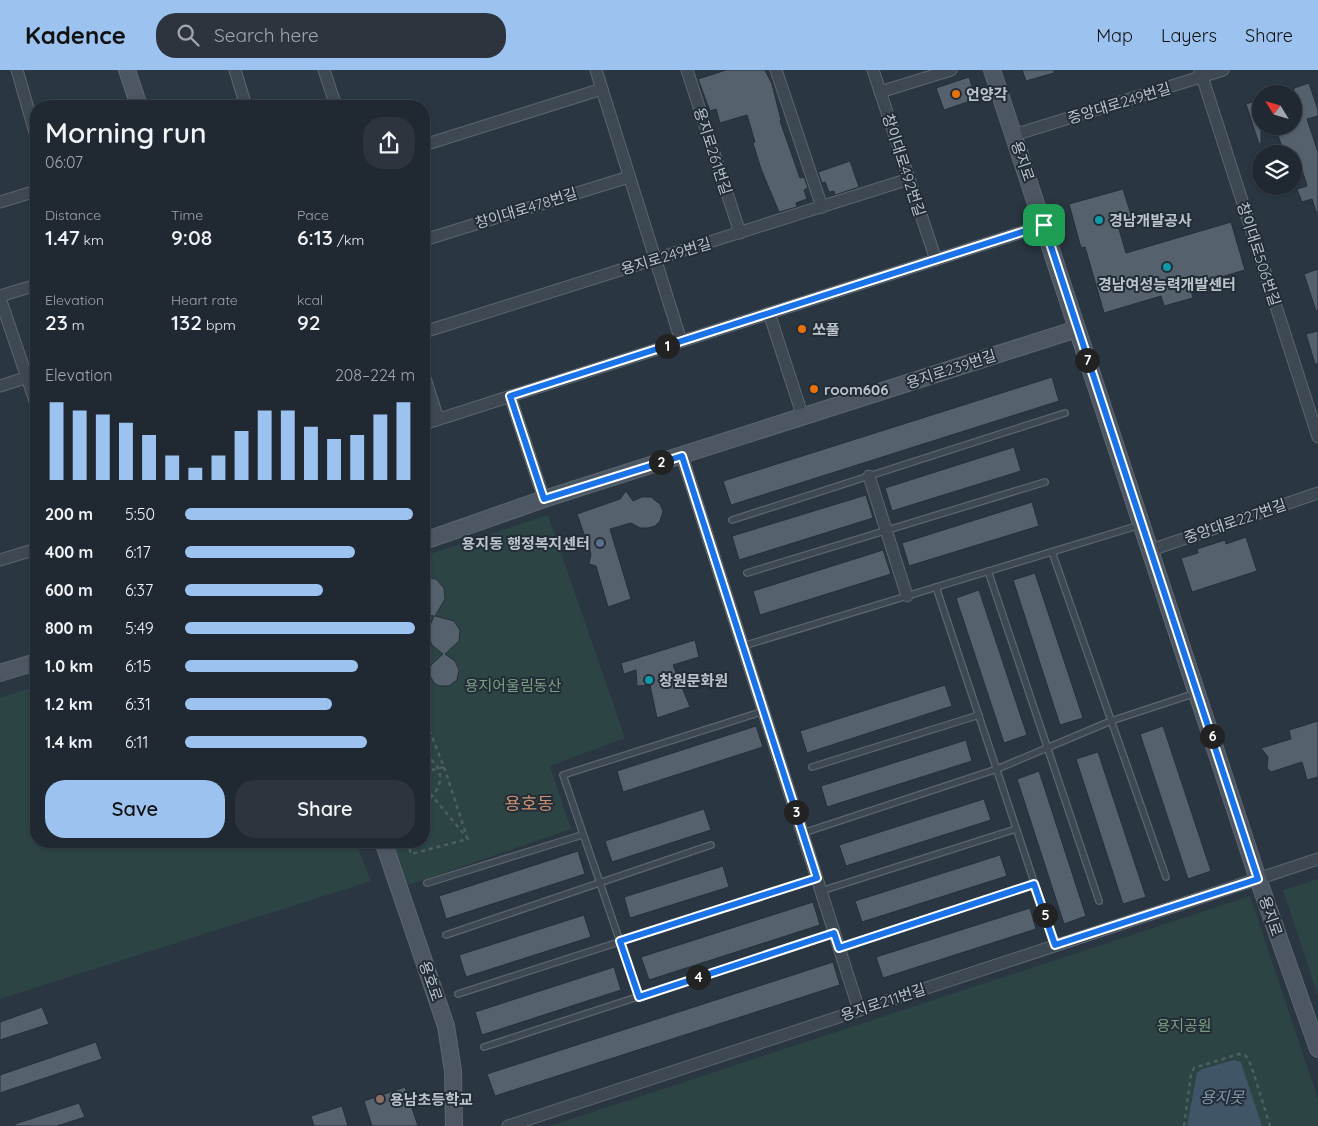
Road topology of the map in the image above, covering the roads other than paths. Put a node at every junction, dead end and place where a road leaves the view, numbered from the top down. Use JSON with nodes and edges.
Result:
{"nodes":[{"id":1,"x":17,"y":70,"type":"edge"},
{"id":2,"x":127,"y":70,"type":"edge"},
{"id":3,"x":235,"y":70,"type":"edge"},
{"id":4,"x":325,"y":70,"type":"edge"},
{"id":5,"x":596,"y":70,"type":"edge"},
{"id":6,"x":687,"y":70,"type":"edge"},
{"id":7,"x":776,"y":70,"type":"edge"},
{"id":8,"x":872,"y":70,"type":"edge"},
{"id":9,"x":951,"y":70,"type":"edge"},
{"id":10,"x":992,"y":70,"type":"edge"},
{"id":11,"x":1223,"y":70,"type":"edge"},
{"id":12,"x":1201,"y":74,"type":"edge"},
{"id":13,"x":602,"y":89,"type":"junction"},
{"id":14,"x":880,"y":92,"type":"junction"},
{"id":15,"x":137,"y":100,"type":"edge"},
{"id":16,"x":244,"y":100,"type":"edge"},
{"id":17,"x":334,"y":100,"type":"edge"},
{"id":18,"x":30,"y":115,"type":"edge"},
{"id":19,"x":1014,"y":135,"type":"junction"},
{"id":20,"x":430,"y":143,"type":"edge"},
{"id":21,"x":629,"y":177,"type":"junction"},
{"id":22,"x":909,"y":179,"type":"junction"},
{"id":23,"x":30,"y":193,"type":"edge"},
{"id":24,"x":0,"y":202,"type":"edge"},
{"id":25,"x":822,"y":207,"type":"junction"},
{"id":26,"x":1044,"y":225,"type":"junction"},
{"id":27,"x":740,"y":233,"type":"junction"},
{"id":28,"x":430,"y":238,"type":"edge"},
{"id":29,"x":655,"y":259,"type":"junction"},
{"id":30,"x":936,"y":260,"type":"junction"},
{"id":31,"x":30,"y":287,"type":"edge"},
{"id":32,"x":0,"y":297,"type":"edge"},
{"id":33,"x":769,"y":313,"type":"junction"},
{"id":34,"x":1077,"y":329,"type":"junction"},
{"id":35,"x":430,"y":330,"type":"edge"},
{"id":36,"x":680,"y":342,"type":"junction"},
{"id":37,"x":28,"y":377,"type":"junction"},
{"id":38,"x":30,"y":384,"type":"edge"},
{"id":39,"x":0,"y":386,"type":"edge"},
{"id":40,"x":430,"y":394,"type":"edge"},
{"id":41,"x":510,"y":396,"type":"junction"},
{"id":42,"x":1065,"y":413,"type":"dead end"},
{"id":43,"x":803,"y":417,"type":"junction"},
{"id":44,"x":438,"y":419,"type":"junction"},
{"id":45,"x":430,"y":422,"type":"edge"},
{"id":46,"x":1318,"y":437,"type":"edge"},
{"id":47,"x":682,"y":456,"type":"junction"},
{"id":48,"x":870,"y":476,"type":"junction"},
{"id":49,"x":1045,"y":482,"type":"dead end"},
{"id":50,"x":1318,"y":493,"type":"edge"},
{"id":51,"x":544,"y":499,"type":"junction"},
{"id":52,"x":732,"y":520,"type":"dead end"},
{"id":53,"x":1143,"y":524,"type":"junction"},
{"id":54,"x":887,"y":530,"type":"junction"},
{"id":55,"x":430,"y":539,"type":"edge"},
{"id":56,"x":1151,"y":550,"type":"junction"},
{"id":57,"x":30,"y":551,"type":"edge"},
{"id":58,"x":1052,"y":552,"type":"junction"},
{"id":59,"x":0,"y":560,"type":"edge"},
{"id":60,"x":988,"y":571,"type":"junction"},
{"id":61,"x":747,"y":573,"type":"dead end"},
{"id":62,"x":936,"y":587,"type":"junction"},
{"id":63,"x":907,"y":596,"type":"junction"},
{"id":64,"x":743,"y":646,"type":"junction"},
{"id":65,"x":30,"y":664,"type":"edge"},
{"id":66,"x":0,"y":673,"type":"edge"},
{"id":67,"x":1198,"y":692,"type":"junction"},
{"id":68,"x":764,"y":711,"type":"junction"},
{"id":69,"x":979,"y":715,"type":"junction"},
{"id":70,"x":1111,"y":721,"type":"junction"},
{"id":71,"x":1047,"y":748,"type":"junction"},
{"id":72,"x":812,"y":767,"type":"dead end"},
{"id":73,"x":997,"y":769,"type":"junction"},
{"id":74,"x":1016,"y":829,"type":"junction"},
{"id":75,"x":802,"y":833,"type":"junction"},
{"id":76,"x":582,"y":835,"type":"junction"},
{"id":77,"x":710,"y":845,"type":"dead end"},
{"id":78,"x":386,"y":848,"type":"edge"},
{"id":79,"x":1318,"y":859,"type":"edge"},
{"id":80,"x":1166,"y":877,"type":"dead end"},
{"id":81,"x":817,"y":878,"type":"junction"},
{"id":82,"x":1258,"y":879,"type":"junction"},
{"id":83,"x":427,"y":883,"type":"dead end"},
{"id":84,"x":599,"y":883,"type":"junction"},
{"id":85,"x":1034,"y":884,"type":"junction"},
{"id":86,"x":821,"y":891,"type":"junction"},
{"id":87,"x":1098,"y":901,"type":"dead end"},
{"id":88,"x":834,"y":933,"type":"junction"},
{"id":89,"x":446,"y":935,"type":"dead end"},
{"id":90,"x":620,"y":941,"type":"junction"},
{"id":91,"x":1055,"y":945,"type":"junction"},
{"id":92,"x":839,"y":948,"type":"junction"},
{"id":93,"x":458,"y":994,"type":"dead end"},
{"id":94,"x":639,"y":997,"type":"junction"},
{"id":95,"x":859,"y":1010,"type":"junction"},
{"id":96,"x":484,"y":1047,"type":"dead end"},
{"id":97,"x":1318,"y":1049,"type":"edge"},
{"id":98,"x":454,"y":1126,"type":"edge"},
{"id":99,"x":508,"y":1126,"type":"edge"}],
"edges":[{"from":1,"to":18,"type":"street"},
{"from":2,"to":15,"type":"street"},
{"from":3,"to":16,"type":"street"},
{"from":4,"to":17,"type":"street"},
{"from":5,"to":13,"type":"street"},
{"from":6,"to":27,"type":"street","name":"용지로261번길"},
{"from":7,"to":25,"type":"street"},
{"from":8,"to":14,"type":"street","name":"창이대로492번길"},
{"from":9,"to":14,"type":"street"},
{"from":10,"to":19,"type":"street","name":"용지로"},
{"from":11,"to":12,"type":"street","name":"중앙대로249번길"},
{"from":12,"to":19,"type":"street","name":"중앙대로249번길"},
{"from":12,"to":46,"type":"street","name":"창이대로506번길"},
{"from":13,"to":20,"type":"street"},
{"from":13,"to":21,"type":"street"},
{"from":14,"to":22,"type":"street","name":"창이대로492번길"},
{"from":19,"to":26,"type":"street","name":"용지로"},
{"from":21,"to":28,"type":"street","name":"창이대로478번길"},
{"from":21,"to":29,"type":"street"},
{"from":22,"to":25,"type":"street","name":"용지로249번길"},
{"from":22,"to":30,"type":"street","name":"창이대로492번길"},
{"from":23,"to":24,"type":"street"},
{"from":25,"to":27,"type":"street","name":"용지로249번길"},
{"from":26,"to":30,"type":"street"},
{"from":26,"to":34,"type":"street","name":"용지로"},
{"from":27,"to":29,"type":"street","name":"용지로249번길"},
{"from":29,"to":35,"type":"street","name":"용지로249번길"},
{"from":29,"to":36,"type":"street"},
{"from":30,"to":33,"type":"street"},
{"from":31,"to":32,"type":"street"},
{"from":32,"to":37,"type":"street"},
{"from":33,"to":36,"type":"street"},
{"from":33,"to":43,"type":"street"},
{"from":34,"to":43,"type":"street","name":"용지로239번길"},
{"from":34,"to":53,"type":"street","name":"용지로"},
{"from":36,"to":41,"type":"street"},
{"from":37,"to":38,"type":"street"},
{"from":37,"to":39,"type":"street"},
{"from":40,"to":44,"type":"street"},
{"from":41,"to":44,"type":"street"},
{"from":41,"to":51,"type":"street"},
{"from":42,"to":48,"type":"lane"},
{"from":43,"to":47,"type":"street","name":"용지로239번길"},
{"from":44,"to":45,"type":"street"},
{"from":47,"to":51,"type":"street","name":"용지로239번길"},
{"from":47,"to":64,"type":"street"},
{"from":48,"to":52,"type":"lane"},
{"from":48,"to":54,"type":"street"},
{"from":49,"to":54,"type":"lane"},
{"from":50,"to":56,"type":"street","name":"중앙대로227번길"},
{"from":51,"to":55,"type":"street","name":"용지로239번길"},
{"from":53,"to":56,"type":"street","name":"용지로"},
{"from":53,"to":58,"type":"lane"},
{"from":54,"to":61,"type":"lane"},
{"from":54,"to":63,"type":"street"},
{"from":56,"to":67,"type":"street","name":"용지로"},
{"from":57,"to":59,"type":"street"},
{"from":58,"to":60,"type":"lane"},
{"from":58,"to":70,"type":"lane"},
{"from":60,"to":62,"type":"lane"},
{"from":60,"to":71,"type":"lane"},
{"from":62,"to":63,"type":"lane"},
{"from":62,"to":69,"type":"lane"},
{"from":63,"to":64,"type":"lane"},
{"from":64,"to":68,"type":"street"},
{"from":65,"to":66,"type":"street"},
{"from":67,"to":70,"type":"lane"},
{"from":67,"to":82,"type":"street","name":"용지로"},
{"from":68,"to":75,"type":"street"},
{"from":68,"to":76,"type":"lane"},
{"from":69,"to":72,"type":"lane"},
{"from":69,"to":73,"type":"lane"},
{"from":70,"to":71,"type":"lane"},
{"from":70,"to":80,"type":"lane"},
{"from":71,"to":73,"type":"lane"},
{"from":71,"to":87,"type":"lane"},
{"from":73,"to":74,"type":"lane"},
{"from":73,"to":75,"type":"lane"},
{"from":74,"to":85,"type":"lane"},
{"from":74,"to":86,"type":"lane"},
{"from":75,"to":81,"type":"street"},
{"from":76,"to":83,"type":"lane"},
{"from":76,"to":84,"type":"lane"},
{"from":77,"to":84,"type":"lane"},
{"from":78,"to":98,"type":"street","name":"용호로"},
{"from":79,"to":82,"type":"street","name":"용지로211번길"},
{"from":81,"to":86,"type":"street"},
{"from":81,"to":90,"type":"lane"},
{"from":82,"to":91,"type":"street","name":"용지로211번길"},
{"from":82,"to":97,"type":"street","name":"용지로"},
{"from":84,"to":89,"type":"lane"},
{"from":84,"to":90,"type":"lane"},
{"from":85,"to":91,"type":"lane"},
{"from":85,"to":92,"type":"lane"},
{"from":86,"to":88,"type":"street"},
{"from":88,"to":92,"type":"street"},
{"from":88,"to":94,"type":"lane"},
{"from":90,"to":93,"type":"lane"},
{"from":90,"to":94,"type":"lane"},
{"from":91,"to":95,"type":"street","name":"용지로211번길"},
{"from":92,"to":95,"type":"street"},
{"from":94,"to":96,"type":"lane"},
{"from":95,"to":99,"type":"street","name":"용지로211번길"}]}
